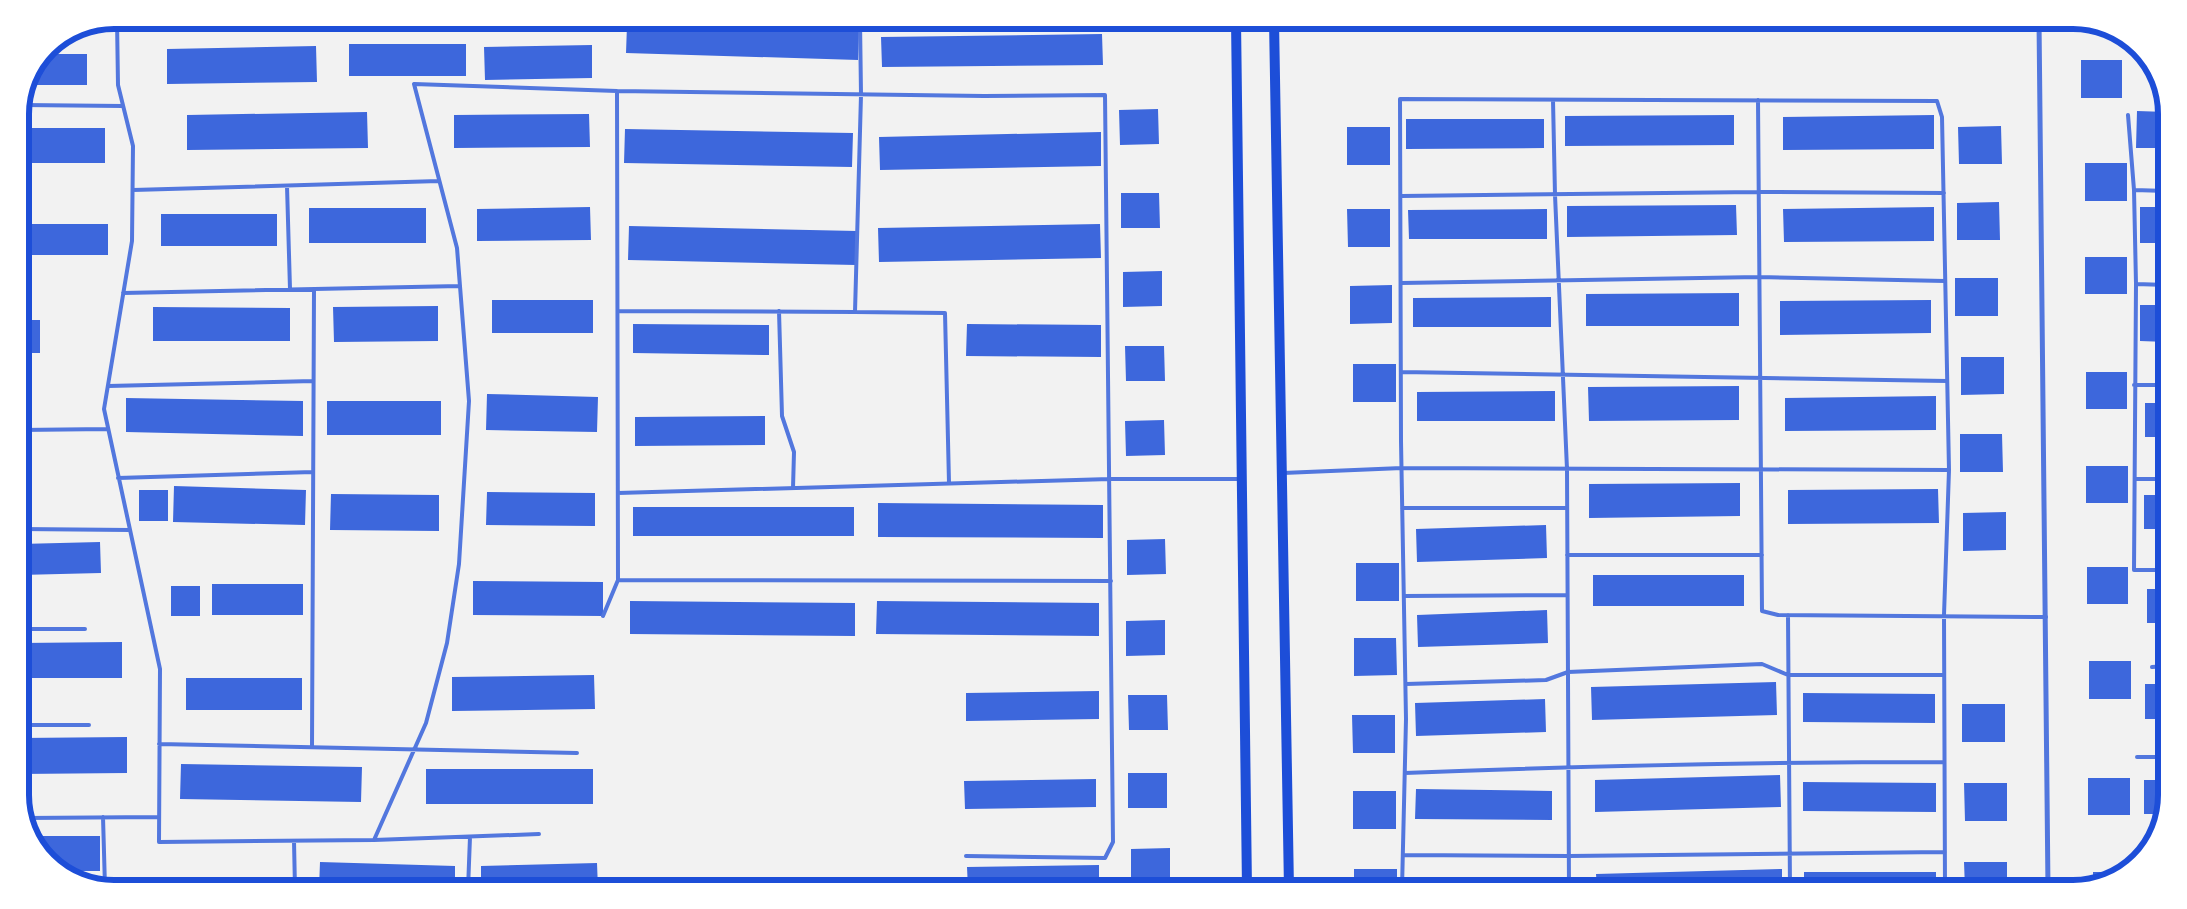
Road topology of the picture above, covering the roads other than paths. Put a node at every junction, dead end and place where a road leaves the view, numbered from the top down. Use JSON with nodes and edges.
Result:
{"nodes":[{"id":1,"x":117,"y":29,"type":"edge"},
{"id":2,"x":860,"y":29,"type":"edge"},
{"id":3,"x":1236,"y":29,"type":"edge"},
{"id":4,"x":1274,"y":29,"type":"edge"},
{"id":5,"x":2039,"y":29,"type":"edge"},
{"id":6,"x":617,"y":91,"type":"junction"},
{"id":7,"x":861,"y":95,"type":"junction"},
{"id":8,"x":1553,"y":100,"type":"junction"},
{"id":9,"x":1758,"y":100,"type":"junction"},
{"id":10,"x":30,"y":105,"type":"edge"},
{"id":11,"x":123,"y":106,"type":"junction"},
{"id":12,"x":2128,"y":115,"type":"dead end"},
{"id":13,"x":439,"y":181,"type":"junction"},
{"id":14,"x":287,"y":186,"type":"junction"},
{"id":15,"x":133,"y":190,"type":"junction"},
{"id":16,"x":2134,"y":190,"type":"junction"},
{"id":17,"x":2158,"y":191,"type":"edge"},
{"id":18,"x":1758,"y":192,"type":"junction"},
{"id":19,"x":1944,"y":194,"type":"junction"},
{"id":20,"x":1555,"y":195,"type":"junction"},
{"id":21,"x":1401,"y":196,"type":"junction"},
{"id":22,"x":1759,"y":277,"type":"junction"},
{"id":23,"x":1558,"y":280,"type":"junction"},
{"id":24,"x":1946,"y":281,"type":"junction"},
{"id":25,"x":1401,"y":282,"type":"junction"},
{"id":26,"x":2136,"y":284,"type":"junction"},
{"id":27,"x":2158,"y":285,"type":"edge"},
{"id":28,"x":460,"y":286,"type":"junction"},
{"id":29,"x":314,"y":289,"type":"junction"},
{"id":30,"x":290,"y":290,"type":"junction"},
{"id":31,"x":123,"y":293,"type":"junction"},
{"id":32,"x":618,"y":311,"type":"junction"},
{"id":33,"x":779,"y":312,"type":"junction"},
{"id":34,"x":855,"y":312,"type":"junction"},
{"id":35,"x":1401,"y":372,"type":"junction"},
{"id":36,"x":1563,"y":374,"type":"junction"},
{"id":37,"x":1760,"y":379,"type":"junction"},
{"id":38,"x":1947,"y":380,"type":"junction"},
{"id":39,"x":313,"y":381,"type":"junction"},
{"id":40,"x":2134,"y":385,"type":"junction"},
{"id":41,"x":2158,"y":385,"type":"edge"},
{"id":42,"x":108,"y":386,"type":"junction"},
{"id":43,"x":108,"y":429,"type":"junction"},
{"id":44,"x":29,"y":430,"type":"edge"},
{"id":45,"x":1402,"y":468,"type":"junction"},
{"id":46,"x":1567,"y":469,"type":"junction"},
{"id":47,"x":1761,"y":470,"type":"junction"},
{"id":48,"x":1949,"y":470,"type":"junction"},
{"id":49,"x":313,"y":472,"type":"junction"},
{"id":50,"x":1283,"y":473,"type":"junction"},
{"id":51,"x":118,"y":478,"type":"junction"},
{"id":52,"x":1110,"y":479,"type":"junction"},
{"id":53,"x":1242,"y":479,"type":"junction"},
{"id":54,"x":2136,"y":479,"type":"junction"},
{"id":55,"x":2158,"y":479,"type":"edge"},
{"id":56,"x":949,"y":484,"type":"junction"},
{"id":57,"x":793,"y":488,"type":"junction"},
{"id":58,"x":618,"y":493,"type":"junction"},
{"id":59,"x":1402,"y":508,"type":"junction"},
{"id":60,"x":1567,"y":508,"type":"junction"},
{"id":61,"x":29,"y":529,"type":"edge"},
{"id":62,"x":130,"y":530,"type":"junction"},
{"id":63,"x":1567,"y":555,"type":"junction"},
{"id":64,"x":1762,"y":555,"type":"junction"},
{"id":65,"x":2158,"y":570,"type":"edge"},
{"id":66,"x":618,"y":580,"type":"junction"},
{"id":67,"x":1111,"y":581,"type":"junction"},
{"id":68,"x":1568,"y":594,"type":"junction"},
{"id":69,"x":1404,"y":596,"type":"junction"},
{"id":70,"x":1788,"y":615,"type":"junction"},
{"id":71,"x":1944,"y":615,"type":"junction"},
{"id":72,"x":603,"y":616,"type":"dead end"},
{"id":73,"x":2046,"y":617,"type":"junction"},
{"id":74,"x":29,"y":629,"type":"edge"},
{"id":75,"x":85,"y":629,"type":"dead end"},
{"id":76,"x":2152,"y":667,"type":"dead end"},
{"id":77,"x":2158,"y":667,"type":"edge"},
{"id":78,"x":1568,"y":672,"type":"junction"},
{"id":79,"x":1788,"y":675,"type":"junction"},
{"id":80,"x":1944,"y":675,"type":"junction"},
{"id":81,"x":1406,"y":684,"type":"junction"},
{"id":82,"x":89,"y":725,"type":"dead end"},
{"id":83,"x":29,"y":726,"type":"edge"},
{"id":84,"x":159,"y":744,"type":"junction"},
{"id":85,"x":312,"y":747,"type":"junction"},
{"id":86,"x":414,"y":750,"type":"junction"},
{"id":87,"x":577,"y":753,"type":"dead end"},
{"id":88,"x":2137,"y":757,"type":"dead end"},
{"id":89,"x":2158,"y":757,"type":"edge"},
{"id":90,"x":1788,"y":762,"type":"junction"},
{"id":91,"x":1944,"y":762,"type":"junction"},
{"id":92,"x":1569,"y":766,"type":"junction"},
{"id":93,"x":1405,"y":773,"type":"junction"},
{"id":94,"x":158,"y":816,"type":"junction"},
{"id":95,"x":102,"y":817,"type":"junction"},
{"id":96,"x":32,"y":818,"type":"edge"},
{"id":97,"x":539,"y":834,"type":"dead end"},
{"id":98,"x":470,"y":837,"type":"junction"},
{"id":99,"x":374,"y":840,"type":"junction"},
{"id":100,"x":294,"y":841,"type":"junction"},
{"id":101,"x":1945,"y":852,"type":"junction"},
{"id":102,"x":1788,"y":854,"type":"junction"},
{"id":103,"x":1403,"y":855,"type":"junction"},
{"id":104,"x":966,"y":856,"type":"dead end"},
{"id":105,"x":1569,"y":856,"type":"junction"},
{"id":106,"x":105,"y":879,"type":"edge"},
{"id":107,"x":295,"y":880,"type":"edge"},
{"id":108,"x":468,"y":880,"type":"edge"},
{"id":109,"x":1246,"y":880,"type":"edge"},
{"id":110,"x":1289,"y":880,"type":"edge"},
{"id":111,"x":1402,"y":880,"type":"edge"},
{"id":112,"x":1569,"y":880,"type":"edge"},
{"id":113,"x":1789,"y":880,"type":"edge"},
{"id":114,"x":1945,"y":880,"type":"edge"},
{"id":115,"x":2048,"y":880,"type":"edge"}],
"edges":[{"from":1,"to":11,"type":"lane"},
{"from":2,"to":7,"type":"lane"},
{"from":3,"to":53,"type":"main road"},
{"from":4,"to":50,"type":"main road"},
{"from":5,"to":73,"type":"street"},
{"from":6,"to":7,"type":"lane"},
{"from":6,"to":13,"type":"lane"},
{"from":6,"to":32,"type":"lane"},
{"from":7,"to":34,"type":"lane"},
{"from":7,"to":52,"type":"lane"},
{"from":8,"to":9,"type":"lane"},
{"from":8,"to":20,"type":"lane"},
{"from":8,"to":21,"type":"lane"},
{"from":9,"to":18,"type":"lane"},
{"from":9,"to":19,"type":"lane"},
{"from":10,"to":11,"type":"lane"},
{"from":11,"to":15,"type":"lane"},
{"from":12,"to":16,"type":"lane"},
{"from":13,"to":14,"type":"lane"},
{"from":13,"to":28,"type":"lane"},
{"from":14,"to":15,"type":"lane"},
{"from":14,"to":30,"type":"lane"},
{"from":15,"to":31,"type":"lane"},
{"from":16,"to":17,"type":"lane"},
{"from":16,"to":26,"type":"lane"},
{"from":18,"to":19,"type":"lane"},
{"from":18,"to":20,"type":"lane"},
{"from":18,"to":22,"type":"lane"},
{"from":19,"to":24,"type":"lane"},
{"from":20,"to":21,"type":"lane"},
{"from":20,"to":23,"type":"lane"},
{"from":21,"to":25,"type":"lane"},
{"from":22,"to":23,"type":"lane"},
{"from":22,"to":24,"type":"lane"},
{"from":22,"to":37,"type":"lane"},
{"from":23,"to":25,"type":"lane"},
{"from":23,"to":36,"type":"lane"},
{"from":24,"to":38,"type":"lane"},
{"from":25,"to":35,"type":"lane"},
{"from":26,"to":27,"type":"lane"},
{"from":26,"to":40,"type":"lane"},
{"from":28,"to":29,"type":"lane"},
{"from":28,"to":86,"type":"lane"},
{"from":29,"to":30,"type":"lane"},
{"from":29,"to":39,"type":"lane"},
{"from":30,"to":31,"type":"lane"},
{"from":31,"to":42,"type":"lane"},
{"from":32,"to":33,"type":"lane"},
{"from":32,"to":58,"type":"lane"},
{"from":33,"to":34,"type":"lane"},
{"from":33,"to":57,"type":"lane"},
{"from":34,"to":56,"type":"lane"},
{"from":35,"to":36,"type":"lane"},
{"from":35,"to":45,"type":"lane"},
{"from":36,"to":37,"type":"lane"},
{"from":36,"to":46,"type":"lane"},
{"from":37,"to":38,"type":"lane"},
{"from":37,"to":47,"type":"lane"},
{"from":38,"to":48,"type":"lane"},
{"from":39,"to":42,"type":"lane"},
{"from":39,"to":49,"type":"lane"},
{"from":40,"to":41,"type":"lane"},
{"from":40,"to":54,"type":"lane"},
{"from":42,"to":43,"type":"lane"},
{"from":43,"to":44,"type":"lane"},
{"from":43,"to":51,"type":"lane"},
{"from":45,"to":46,"type":"lane"},
{"from":45,"to":50,"type":"lane"},
{"from":45,"to":59,"type":"lane"},
{"from":46,"to":47,"type":"lane"},
{"from":46,"to":60,"type":"lane"},
{"from":47,"to":48,"type":"lane"},
{"from":47,"to":64,"type":"lane"},
{"from":48,"to":71,"type":"lane"},
{"from":49,"to":51,"type":"lane"},
{"from":49,"to":85,"type":"lane"},
{"from":50,"to":110,"type":"main road"},
{"from":51,"to":62,"type":"lane"},
{"from":52,"to":53,"type":"lane"},
{"from":52,"to":56,"type":"lane"},
{"from":52,"to":67,"type":"lane"},
{"from":53,"to":109,"type":"main road"},
{"from":54,"to":55,"type":"lane"},
{"from":54,"to":65,"type":"lane"},
{"from":56,"to":57,"type":"lane"},
{"from":57,"to":58,"type":"lane"},
{"from":58,"to":66,"type":"lane"},
{"from":59,"to":60,"type":"lane"},
{"from":59,"to":69,"type":"lane"},
{"from":60,"to":63,"type":"lane"},
{"from":61,"to":62,"type":"lane"},
{"from":62,"to":84,"type":"lane"},
{"from":63,"to":64,"type":"lane"},
{"from":63,"to":68,"type":"lane"},
{"from":64,"to":70,"type":"lane"},
{"from":66,"to":67,"type":"lane"},
{"from":66,"to":72,"type":"lane"},
{"from":67,"to":104,"type":"lane"},
{"from":68,"to":69,"type":"lane"},
{"from":68,"to":78,"type":"lane"},
{"from":69,"to":81,"type":"lane"},
{"from":70,"to":71,"type":"lane"},
{"from":70,"to":79,"type":"lane"},
{"from":71,"to":73,"type":"lane"},
{"from":71,"to":80,"type":"lane"},
{"from":73,"to":115,"type":"street"},
{"from":74,"to":75,"type":"lane"},
{"from":76,"to":77,"type":"lane"},
{"from":78,"to":79,"type":"lane"},
{"from":78,"to":81,"type":"lane"},
{"from":78,"to":92,"type":"lane"},
{"from":79,"to":80,"type":"lane"},
{"from":79,"to":90,"type":"lane"},
{"from":80,"to":91,"type":"lane"},
{"from":81,"to":93,"type":"lane"},
{"from":82,"to":83,"type":"lane"},
{"from":84,"to":85,"type":"lane"},
{"from":84,"to":94,"type":"lane"},
{"from":85,"to":86,"type":"lane"},
{"from":86,"to":87,"type":"lane"},
{"from":86,"to":99,"type":"lane"},
{"from":88,"to":89,"type":"lane"},
{"from":90,"to":91,"type":"lane"},
{"from":90,"to":92,"type":"lane"},
{"from":90,"to":102,"type":"lane"},
{"from":91,"to":101,"type":"lane"},
{"from":92,"to":93,"type":"lane"},
{"from":92,"to":105,"type":"lane"},
{"from":93,"to":103,"type":"lane"},
{"from":94,"to":95,"type":"lane"},
{"from":94,"to":100,"type":"lane"},
{"from":95,"to":96,"type":"lane"},
{"from":95,"to":106,"type":"lane"},
{"from":97,"to":98,"type":"lane"},
{"from":98,"to":99,"type":"lane"},
{"from":98,"to":108,"type":"lane"},
{"from":99,"to":100,"type":"lane"},
{"from":100,"to":107,"type":"lane"},
{"from":101,"to":102,"type":"lane"},
{"from":101,"to":114,"type":"lane"},
{"from":102,"to":105,"type":"lane"},
{"from":102,"to":113,"type":"lane"},
{"from":103,"to":105,"type":"lane"},
{"from":103,"to":111,"type":"lane"},
{"from":105,"to":112,"type":"lane"}]}
